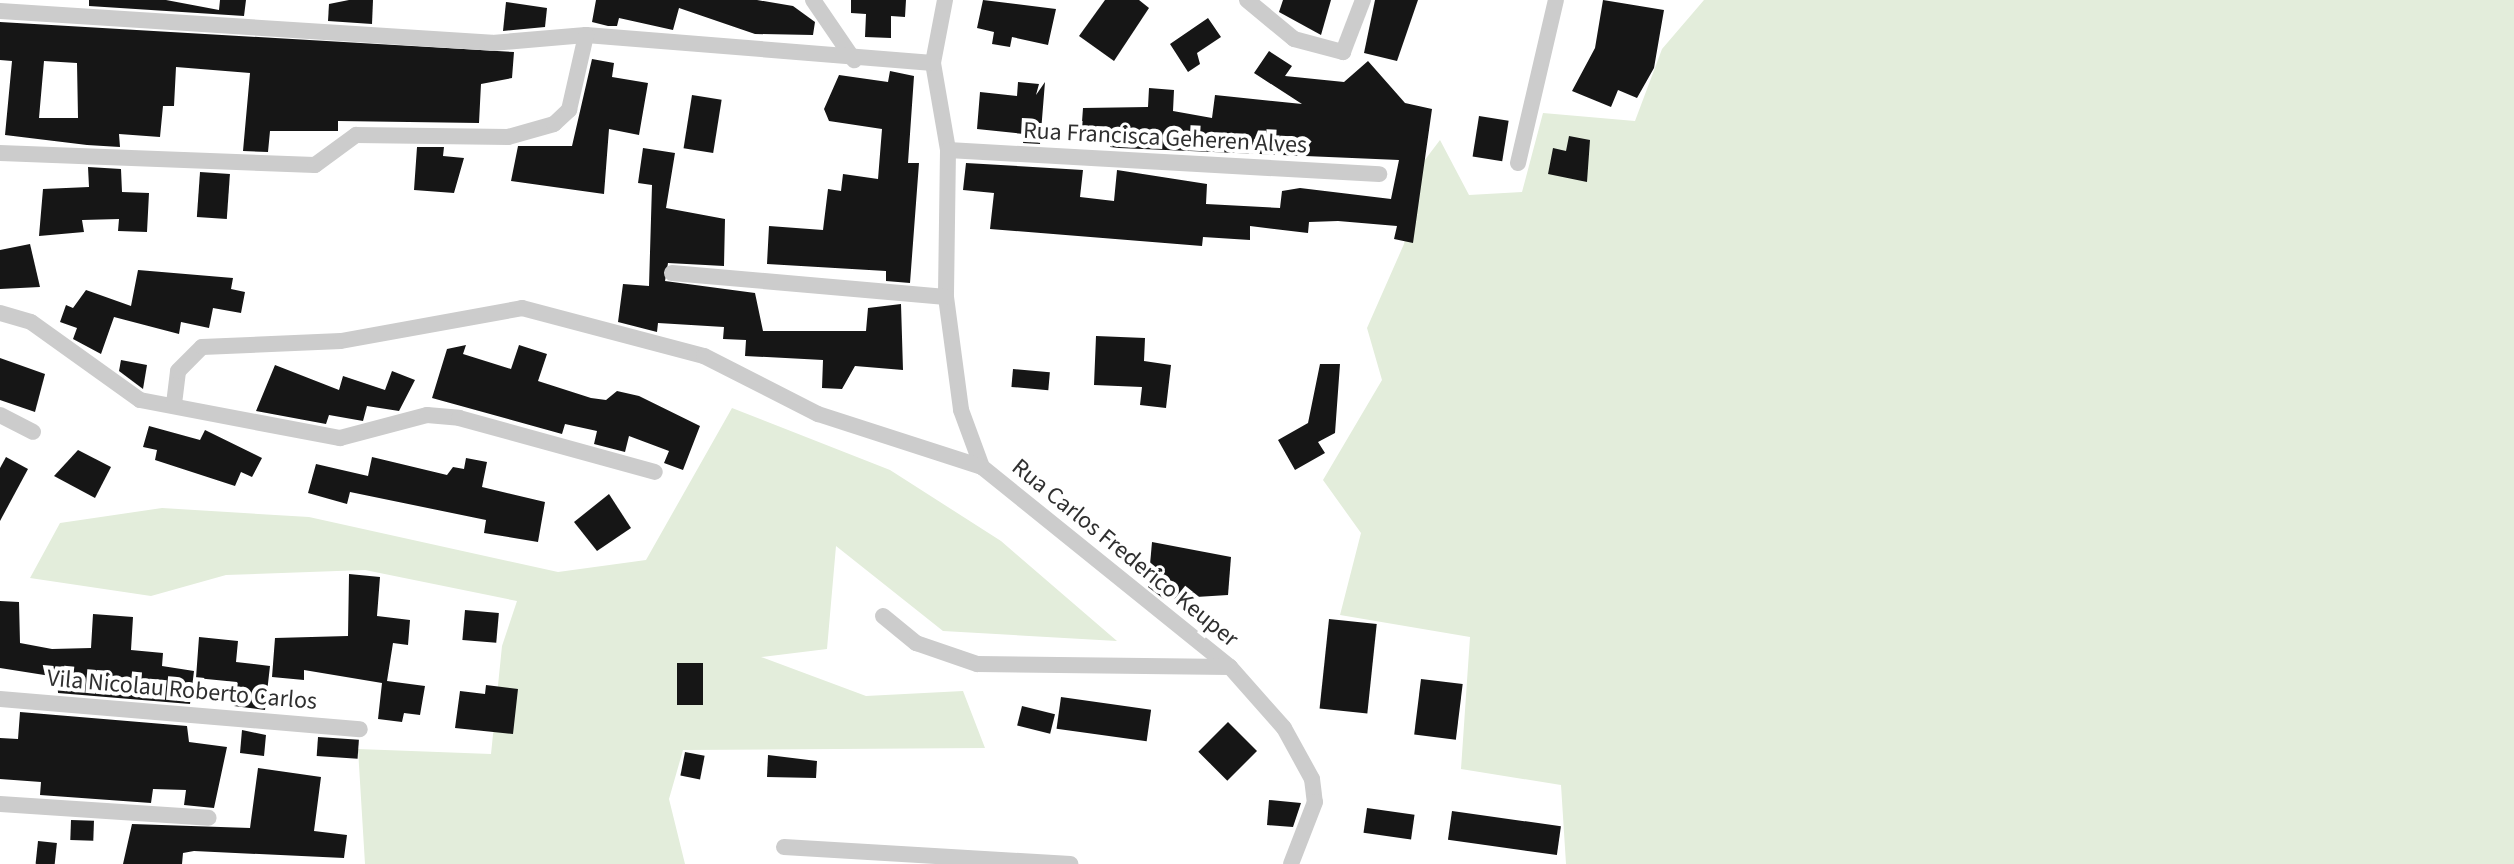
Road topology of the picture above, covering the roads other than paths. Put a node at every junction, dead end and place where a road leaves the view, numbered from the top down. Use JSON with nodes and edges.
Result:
{"nodes":[{"id":1,"x":813,"y":0,"type":"edge"},
{"id":2,"x":945,"y":0,"type":"edge"},
{"id":3,"x":1247,"y":0,"type":"edge"},
{"id":4,"x":1363,"y":0,"type":"edge"},
{"id":5,"x":1556,"y":0,"type":"edge"},
{"id":6,"x":0,"y":11,"type":"edge"},
{"id":7,"x":586,"y":35,"type":"junction"},
{"id":8,"x":854,"y":60,"type":"junction"},
{"id":9,"x":933,"y":63,"type":"junction"},
{"id":10,"x":948,"y":150,"type":"junction"},
{"id":11,"x":0,"y":153,"type":"edge"},
{"id":12,"x":1518,"y":163,"type":"dead end"},
{"id":13,"x":1379,"y":174,"type":"dead end"},
{"id":14,"x":672,"y":273,"type":"dead end"},
{"id":15,"x":946,"y":297,"type":"junction"},
{"id":16,"x":0,"y":313,"type":"edge"},
{"id":17,"x":174,"y":404,"type":"junction"},
{"id":18,"x":0,"y":415,"type":"edge"},
{"id":19,"x":33,"y":432,"type":"dead end"},
{"id":20,"x":982,"y":467,"type":"junction"},
{"id":21,"x":655,"y":472,"type":"dead end"},
{"id":22,"x":883,"y":616,"type":"dead end"},
{"id":23,"x":1230,"y":667,"type":"junction"},
{"id":24,"x":0,"y":699,"type":"edge"},
{"id":25,"x":360,"y":729,"type":"dead end"},
{"id":26,"x":0,"y":804,"type":"edge"},
{"id":27,"x":209,"y":818,"type":"dead end"},
{"id":28,"x":784,"y":847,"type":"dead end"},
{"id":29,"x":1070,"y":864,"type":"edge"},
{"id":30,"x":1291,"y":864,"type":"edge"}],
"edges":[{"from":1,"to":8,"type":"street"},
{"from":2,"to":9,"type":"street"},
{"from":3,"to":4,"type":"street"},
{"from":5,"to":12,"type":"street"},
{"from":6,"to":7,"type":"street"},
{"from":7,"to":8,"type":"street"},
{"from":7,"to":11,"type":"street"},
{"from":8,"to":9,"type":"street"},
{"from":9,"to":10,"type":"street","name":"Rua Carlos Frederico Keuper"},
{"from":10,"to":13,"type":"street","name":"Rua Francisca Geheren Alves"},
{"from":10,"to":15,"type":"street","name":"Rua Carlos Frederico Keuper"},
{"from":14,"to":15,"type":"street"},
{"from":15,"to":20,"type":"street","name":"Rua Carlos Frederico Keuper"},
{"from":16,"to":17,"type":"street"},
{"from":17,"to":20,"type":"street"},
{"from":17,"to":21,"type":"street"},
{"from":18,"to":19,"type":"street"},
{"from":20,"to":23,"type":"street","name":"Rua Carlos Frederico Keuper"},
{"from":22,"to":23,"type":"street"},
{"from":23,"to":30,"type":"street","name":"Rua Carlos Frederico Keuper"},
{"from":24,"to":25,"type":"street","name":"Vila Nicolau Roberto Carlos"},
{"from":26,"to":27,"type":"street"},
{"from":28,"to":29,"type":"street"}]}
